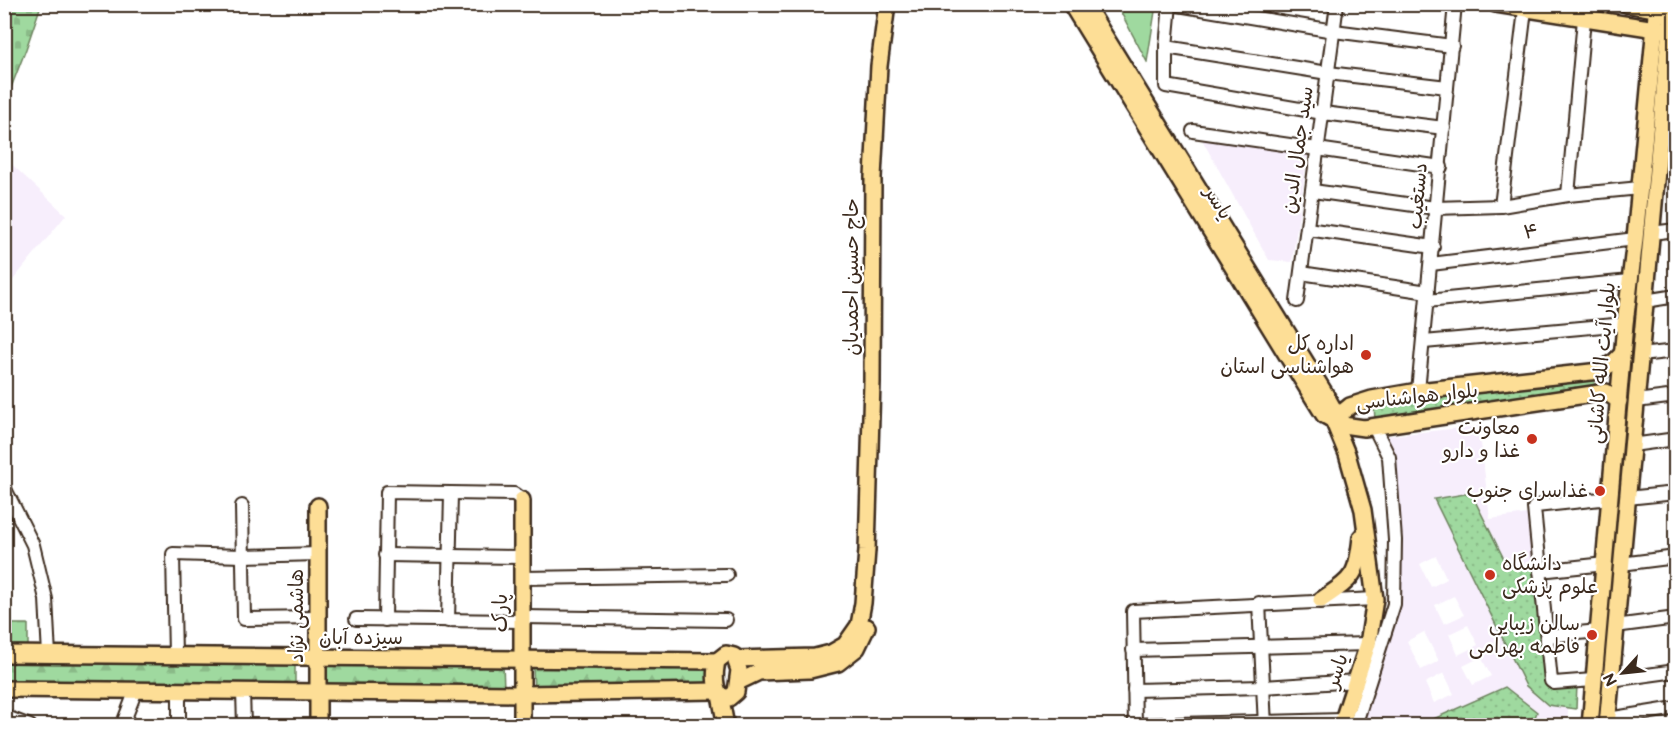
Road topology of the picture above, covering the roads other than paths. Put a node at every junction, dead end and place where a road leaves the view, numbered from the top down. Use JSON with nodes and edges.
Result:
{"nodes":[{"id":1,"x":889,"y":4,"type":"edge"},
{"id":2,"x":1071,"y":4,"type":"edge"},
{"id":3,"x":1085,"y":4,"type":"edge"},
{"id":4,"x":1171,"y":4,"type":"edge"},
{"id":5,"x":1337,"y":4,"type":"edge"},
{"id":6,"x":1455,"y":4,"type":"edge"},
{"id":7,"x":1496,"y":4,"type":"edge"},
{"id":8,"x":1626,"y":4,"type":"edge"},
{"id":9,"x":1666,"y":8,"type":"edge"},
{"id":10,"x":1525,"y":10,"type":"junction"},
{"id":11,"x":1584,"y":19,"type":"junction"},
{"id":12,"x":1630,"y":25,"type":"junction"},
{"id":13,"x":1654,"y":29,"type":"junction"},
{"id":14,"x":1334,"y":31,"type":"junction"},
{"id":15,"x":1673,"y":31,"type":"edge"},
{"id":16,"x":1452,"y":46,"type":"junction"},
{"id":17,"x":1166,"y":47,"type":"junction"},
{"id":18,"x":1671,"y":58,"type":"edge"},
{"id":19,"x":1651,"y":61,"type":"junction"},
{"id":20,"x":1328,"y":73,"type":"junction"},
{"id":21,"x":1447,"y":87,"type":"junction"},
{"id":22,"x":1323,"y":113,"type":"junction"},
{"id":23,"x":1444,"y":128,"type":"junction"},
{"id":24,"x":1193,"y":131,"type":"dead end"},
{"id":25,"x":1318,"y":149,"type":"junction"},
{"id":26,"x":1642,"y":158,"type":"junction"},
{"id":27,"x":1173,"y":160,"type":"junction"},
{"id":28,"x":1441,"y":167,"type":"junction"},
{"id":29,"x":1657,"y":167,"type":"junction"},
{"id":30,"x":1640,"y":188,"type":"junction"},
{"id":31,"x":1313,"y":191,"type":"junction"},
{"id":32,"x":1568,"y":195,"type":"junction"},
{"id":33,"x":1501,"y":206,"type":"junction"},
{"id":34,"x":1435,"y":208,"type":"junction"},
{"id":35,"x":1306,"y":229,"type":"junction"},
{"id":36,"x":1676,"y":230,"type":"edge"},
{"id":37,"x":1651,"y":233,"type":"junction"},
{"id":38,"x":1635,"y":239,"type":"junction"},
{"id":39,"x":1433,"y":247,"type":"junction"},
{"id":40,"x":1431,"y":264,"type":"junction"},
{"id":41,"x":1301,"y":273,"type":"junction"},
{"id":42,"x":1630,"y":281,"type":"junction"},
{"id":43,"x":1676,"y":296,"type":"edge"},
{"id":44,"x":1428,"y":297,"type":"junction"},
{"id":45,"x":1297,"y":301,"type":"dead end"},
{"id":46,"x":1645,"y":301,"type":"junction"},
{"id":47,"x":1625,"y":324,"type":"junction"},
{"id":48,"x":1424,"y":342,"type":"junction"},
{"id":49,"x":1676,"y":351,"type":"edge"},
{"id":50,"x":1622,"y":354,"type":"junction"},
{"id":51,"x":1640,"y":355,"type":"junction"},
{"id":52,"x":1600,"y":371,"type":"junction"},
{"id":53,"x":1418,"y":391,"type":"junction"},
{"id":54,"x":1601,"y":393,"type":"junction"},
{"id":55,"x":1676,"y":396,"type":"edge"},
{"id":56,"x":1372,"y":399,"type":"junction"},
{"id":57,"x":1619,"y":401,"type":"junction"},
{"id":58,"x":1636,"y":401,"type":"junction"},
{"id":59,"x":1333,"y":420,"type":"junction"},
{"id":60,"x":1374,"y":427,"type":"junction"},
{"id":61,"x":1676,"y":439,"type":"edge"},
{"id":62,"x":1632,"y":445,"type":"junction"},
{"id":63,"x":4,"y":487,"type":"edge"},
{"id":64,"x":1676,"y":493,"type":"edge"},
{"id":65,"x":451,"y":494,"type":"junction"},
{"id":66,"x":1610,"y":498,"type":"junction"},
{"id":67,"x":1627,"y":498,"type":"junction"},
{"id":68,"x":522,"y":500,"type":"joint"},
{"id":69,"x":242,"y":506,"type":"dead end"},
{"id":70,"x":318,"y":506,"type":"dead end"},
{"id":71,"x":1363,"y":510,"type":"junction"},
{"id":72,"x":867,"y":550,"type":"junction"},
{"id":73,"x":318,"y":554,"type":"junction"},
{"id":74,"x":385,"y":555,"type":"junction"},
{"id":75,"x":450,"y":555,"type":"junction"},
{"id":76,"x":243,"y":556,"type":"junction"},
{"id":77,"x":523,"y":556,"type":"junction"},
{"id":78,"x":1676,"y":557,"type":"edge"},
{"id":79,"x":1605,"y":564,"type":"junction"},
{"id":80,"x":1621,"y":564,"type":"junction"},
{"id":81,"x":1540,"y":571,"type":"junction"},
{"id":82,"x":727,"y":575,"type":"dead end"},
{"id":83,"x":522,"y":578,"type":"junction"},
{"id":84,"x":1375,"y":599,"type":"junction"},
{"id":85,"x":1322,"y":600,"type":"junction"},
{"id":86,"x":1259,"y":603,"type":"junction"},
{"id":87,"x":318,"y":618,"type":"junction"},
{"id":88,"x":1676,"y":618,"type":"edge"},
{"id":89,"x":356,"y":619,"type":"dead end"},
{"id":90,"x":522,"y":619,"type":"junction"},
{"id":91,"x":385,"y":620,"type":"junction"},
{"id":92,"x":726,"y":620,"type":"dead end"},
{"id":93,"x":448,"y":621,"type":"junction"},
{"id":94,"x":1616,"y":626,"type":"junction"},
{"id":95,"x":1599,"y":631,"type":"junction"},
{"id":96,"x":1547,"y":636,"type":"junction"},
{"id":97,"x":1368,"y":644,"type":"junction"},
{"id":98,"x":1261,"y":646,"type":"junction"},
{"id":99,"x":1133,"y":650,"type":"junction"},
{"id":100,"x":4,"y":654,"type":"edge"},
{"id":101,"x":49,"y":655,"type":"junction"},
{"id":102,"x":175,"y":656,"type":"junction"},
{"id":103,"x":318,"y":658,"type":"junction"},
{"id":104,"x":736,"y":659,"type":"junction"},
{"id":105,"x":522,"y":660,"type":"junction"},
{"id":106,"x":717,"y":660,"type":"junction"},
{"id":107,"x":1676,"y":671,"type":"edge"},
{"id":108,"x":1593,"y":680,"type":"junction"},
{"id":109,"x":1611,"y":680,"type":"junction"},
{"id":110,"x":1357,"y":681,"type":"junction"},
{"id":111,"x":1263,"y":687,"type":"junction"},
{"id":112,"x":4,"y":689,"type":"edge"},
{"id":113,"x":136,"y":690,"type":"junction"},
{"id":114,"x":1134,"y":690,"type":"junction"},
{"id":115,"x":179,"y":691,"type":"junction"},
{"id":116,"x":243,"y":691,"type":"junction"},
{"id":117,"x":727,"y":691,"type":"junction"},
{"id":118,"x":318,"y":692,"type":"junction"},
{"id":119,"x":522,"y":694,"type":"junction"},
{"id":120,"x":1676,"y":708,"type":"edge"},
{"id":121,"x":4,"y":716,"type":"edge"},
{"id":122,"x":726,"y":722,"type":"edge"},
{"id":123,"x":1607,"y":722,"type":"edge"},
{"id":124,"x":1265,"y":724,"type":"edge"},
{"id":125,"x":1347,"y":724,"type":"edge"},
{"id":126,"x":1135,"y":725,"type":"edge"},
{"id":127,"x":30,"y":726,"type":"edge"},
{"id":128,"x":122,"y":726,"type":"edge"},
{"id":129,"x":179,"y":726,"type":"edge"},
{"id":130,"x":244,"y":726,"type":"edge"},
{"id":131,"x":318,"y":726,"type":"edge"},
{"id":132,"x":522,"y":726,"type":"edge"},
{"id":133,"x":1590,"y":726,"type":"edge"}],
"edges":[{"from":1,"to":72,"type":"main road","name":"حاج حسین احمدیان"},
{"from":2,"to":27,"type":"main road","name":"یاسر"},
{"from":3,"to":27,"type":"main road","name":"یاسر"},
{"from":4,"to":14,"type":"street"},
{"from":4,"to":17,"type":"street"},
{"from":5,"to":14,"type":"street","name":"سید جمال الدین"},
{"from":6,"to":16,"type":"street","name":"دستغیب"},
{"from":7,"to":10,"type":"main road"},
{"from":8,"to":9,"type":"main road"},
{"from":9,"to":13,"type":"main road","name":"بلوار آیت الله کاشانی"},
{"from":9,"to":15,"type":"main road","name":"بلوار آیت الله کاشانی"},
{"from":10,"to":11,"type":"main road"},
{"from":10,"to":33,"type":"street","name":"۴"},
{"from":11,"to":12,"type":"main road"},
{"from":11,"to":32,"type":"street"},
{"from":12,"to":13,"type":"main road"},
{"from":12,"to":19,"type":"main road"},
{"from":13,"to":15,"type":"main road"},
{"from":13,"to":19,"type":"main road","name":"بلوار آیت الله کاشانی"},
{"from":14,"to":16,"type":"street"},
{"from":14,"to":20,"type":"street","name":"سید جمال الدین"},
{"from":15,"to":18,"type":"main road","name":"بلوار آیت الله کاشانی"},
{"from":16,"to":21,"type":"street","name":"دستغیب"},
{"from":17,"to":20,"type":"street"},
{"from":17,"to":22,"type":"street"},
{"from":18,"to":29,"type":"main road","name":"بلوار آیت الله کاشانی"},
{"from":19,"to":26,"type":"main road","name":"بلوار آیت الله کاشانی"},
{"from":20,"to":21,"type":"street"},
{"from":20,"to":22,"type":"street","name":"سید جمال الدین"},
{"from":21,"to":23,"type":"street","name":"دستغیب"},
{"from":22,"to":23,"type":"street"},
{"from":22,"to":25,"type":"street","name":"سید جمال الدین"},
{"from":23,"to":28,"type":"street","name":"دستغیب"},
{"from":24,"to":25,"type":"street"},
{"from":25,"to":28,"type":"street"},
{"from":25,"to":31,"type":"street","name":"سید جمال الدین"},
{"from":26,"to":29,"type":"main road"},
{"from":26,"to":30,"type":"main road","name":"بلوار آیت الله کاشانی"},
{"from":27,"to":59,"type":"main road","name":"یاسر"},
{"from":28,"to":34,"type":"street","name":"دستغیب"},
{"from":29,"to":37,"type":"main road","name":"بلوار آیت الله کاشانی"},
{"from":30,"to":32,"type":"street"},
{"from":30,"to":38,"type":"main road","name":"بلوار آیت الله کاشانی"},
{"from":31,"to":34,"type":"street"},
{"from":31,"to":35,"type":"street","name":"سید جمال الدین"},
{"from":32,"to":33,"type":"street"},
{"from":33,"to":34,"type":"street"},
{"from":34,"to":39,"type":"street","name":"دستغیب"},
{"from":35,"to":39,"type":"street"},
{"from":35,"to":41,"type":"street","name":"سید جمال الدین"},
{"from":36,"to":37,"type":"street"},
{"from":37,"to":46,"type":"main road","name":"بلوار آیت الله کاشانی"},
{"from":38,"to":40,"type":"street","name":"۴"},
{"from":38,"to":42,"type":"main road","name":"بلوار آیت الله کاشانی"},
{"from":39,"to":40,"type":"street","name":"دستغیب"},
{"from":40,"to":44,"type":"street","name":"دستغیب"},
{"from":41,"to":44,"type":"street"},
{"from":41,"to":45,"type":"street","name":"سید جمال الدین"},
{"from":42,"to":44,"type":"street"},
{"from":42,"to":47,"type":"main road","name":"بلوار آیت الله کاشانی"},
{"from":43,"to":46,"type":"street"},
{"from":44,"to":48,"type":"street","name":"دستغیب"},
{"from":46,"to":51,"type":"main road","name":"بلوار آیت الله کاشانی"},
{"from":47,"to":48,"type":"street"},
{"from":47,"to":50,"type":"main road","name":"بلوار آیت الله کاشانی"},
{"from":48,"to":53,"type":"street","name":"دستغیب"},
{"from":49,"to":51,"type":"street"},
{"from":50,"to":52,"type":"main road"},
{"from":50,"to":57,"type":"main road","name":"بلوار آیت الله کاشانی"},
{"from":51,"to":58,"type":"main road","name":"بلوار آیت الله کاشانی"},
{"from":52,"to":53,"type":"main road","name":"بلوار هواشناسی"},
{"from":52,"to":54,"type":"main road"},
{"from":53,"to":56,"type":"main road","name":"بلوار هواشناسی"},
{"from":54,"to":57,"type":"main road"},
{"from":54,"to":60,"type":"main road","name":"بلوار هواشناسی"},
{"from":55,"to":58,"type":"street"},
{"from":56,"to":59,"type":"main road","name":"بلوار هواشناسی"},
{"from":56,"to":60,"type":"main road"},
{"from":57,"to":66,"type":"main road","name":"بلوار آیت الله کاشانی"},
{"from":58,"to":62,"type":"main road","name":"بلوار آیت الله کاشانی"},
{"from":59,"to":60,"type":"main road","name":"بلوار هواشناسی"},
{"from":59,"to":71,"type":"main road","name":"یاسر"},
{"from":60,"to":125,"type":"street"},
{"from":61,"to":62,"type":"street"},
{"from":62,"to":67,"type":"main road","name":"بلوار آیت الله کاشانی"},
{"from":63,"to":101,"type":"street"},
{"from":64,"to":67,"type":"street"},
{"from":65,"to":68,"type":"street"},
{"from":65,"to":74,"type":"street"},
{"from":65,"to":75,"type":"street"},
{"from":66,"to":79,"type":"main road","name":"بلوار آیت الله کاشانی"},
{"from":66,"to":81,"type":"street"},
{"from":67,"to":80,"type":"main road","name":"بلوار آیت الله کاشانی"},
{"from":68,"to":77,"type":"main road","name":"پارک"},
{"from":69,"to":76,"type":"street"},
{"from":70,"to":73,"type":"main road","name":"هاشمی نژاد"},
{"from":71,"to":84,"type":"main road","name":"یاسر"},
{"from":71,"to":85,"type":"main road"},
{"from":72,"to":104,"type":"main road","name":"حاج حسین احمدیان"},
{"from":72,"to":117,"type":"main road","name":"حاج حسین احمدیان"},
{"from":73,"to":76,"type":"street"},
{"from":73,"to":87,"type":"main road","name":"هاشمی نژاد"},
{"from":74,"to":75,"type":"street"},
{"from":74,"to":91,"type":"street"},
{"from":75,"to":77,"type":"street"},
{"from":75,"to":93,"type":"street"},
{"from":76,"to":87,"type":"street"},
{"from":76,"to":102,"type":"street"},
{"from":77,"to":83,"type":"main road","name":"پارک"},
{"from":78,"to":80,"type":"street"},
{"from":79,"to":81,"type":"street"},
{"from":79,"to":95,"type":"main road","name":"بلوار آیت الله کاشانی"},
{"from":80,"to":94,"type":"main road","name":"بلوار آیت الله کاشانی"},
{"from":81,"to":96,"type":"street"},
{"from":82,"to":83,"type":"street"},
{"from":83,"to":90,"type":"main road","name":"پارک"},
{"from":84,"to":85,"type":"street"},
{"from":84,"to":97,"type":"main road","name":"یاسر"},
{"from":85,"to":86,"type":"street"},
{"from":86,"to":98,"type":"street"},
{"from":86,"to":99,"type":"street"},
{"from":87,"to":103,"type":"main road","name":"هاشمی نژاد"},
{"from":88,"to":94,"type":"street"},
{"from":89,"to":91,"type":"street"},
{"from":90,"to":92,"type":"street"},
{"from":90,"to":93,"type":"street"},
{"from":90,"to":105,"type":"main road","name":"پارک"},
{"from":91,"to":93,"type":"street"},
{"from":94,"to":109,"type":"main road","name":"بلوار آیت الله کاشانی"},
{"from":95,"to":96,"type":"street"},
{"from":95,"to":108,"type":"main road","name":"بلوار آیت الله کاشانی"},
{"from":96,"to":108,"type":"street"},
{"from":97,"to":98,"type":"street"},
{"from":97,"to":110,"type":"main road","name":"یاسر"},
{"from":98,"to":99,"type":"street"},
{"from":98,"to":111,"type":"street"},
{"from":99,"to":114,"type":"street"},
{"from":100,"to":101,"type":"main road","name":"سیزده آبان"},
{"from":101,"to":102,"type":"main road","name":"سیزده آبان"},
{"from":102,"to":103,"type":"main road","name":"سیزده آبان"},
{"from":103,"to":105,"type":"main road","name":"سیزده آبان"},
{"from":103,"to":118,"type":"main road","name":"هاشمی نژاد"},
{"from":104,"to":106,"type":"main road","name":"حاج حسین احمدیان"},
{"from":104,"to":117,"type":"main road"},
{"from":105,"to":106,"type":"main road","name":"سیزده آبان"},
{"from":105,"to":119,"type":"main road","name":"پارک"},
{"from":106,"to":117,"type":"main road"},
{"from":107,"to":109,"type":"street"},
{"from":108,"to":133,"type":"main road","name":"بلوار آیت الله کاشانی"},
{"from":109,"to":123,"type":"main road","name":"بلوار آیت الله کاشانی"},
{"from":110,"to":111,"type":"street"},
{"from":110,"to":125,"type":"main road","name":"یاسر"},
{"from":111,"to":114,"type":"street"},
{"from":111,"to":124,"type":"street"},
{"from":112,"to":113,"type":"main road"},
{"from":113,"to":115,"type":"main road"},
{"from":113,"to":128,"type":"street"},
{"from":114,"to":126,"type":"street"},
{"from":115,"to":116,"type":"main road"},
{"from":115,"to":129,"type":"street"},
{"from":116,"to":118,"type":"main road"},
{"from":116,"to":130,"type":"street"},
{"from":117,"to":119,"type":"main road"},
{"from":117,"to":122,"type":"main road"},
{"from":118,"to":119,"type":"main road"},
{"from":118,"to":131,"type":"main road","name":"هاشمی نژاد"},
{"from":119,"to":132,"type":"main road","name":"پارک"},
{"from":120,"to":123,"type":"street"},
{"from":121,"to":127,"type":"street"},
{"from":124,"to":125,"type":"street"},
{"from":124,"to":126,"type":"street"}]}
